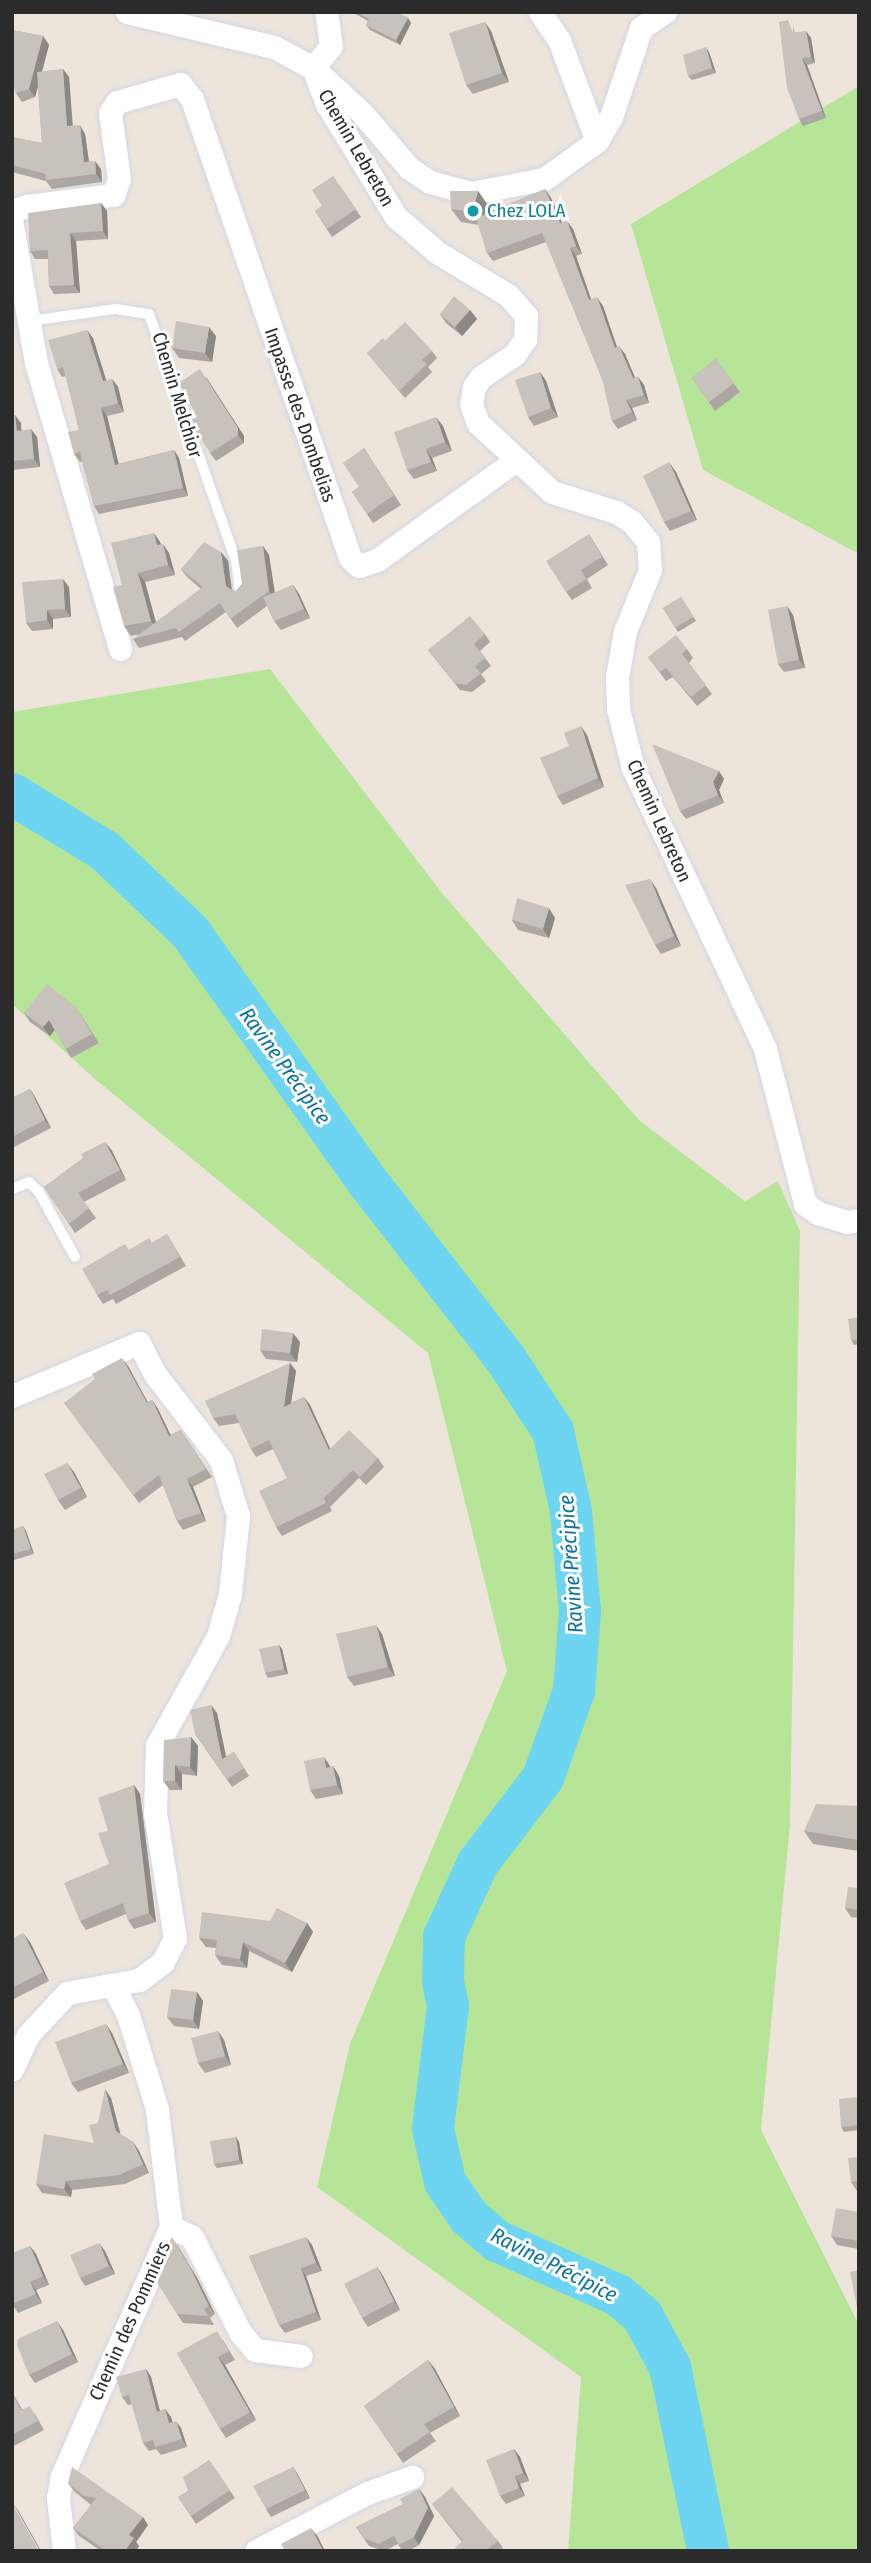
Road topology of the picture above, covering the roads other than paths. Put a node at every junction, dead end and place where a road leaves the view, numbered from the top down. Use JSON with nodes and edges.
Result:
{"nodes":[{"id":1,"x":127,"y":12,"type":"edge"},
{"id":2,"x":326,"y":12,"type":"edge"},
{"id":3,"x":540,"y":12,"type":"edge"},
{"id":4,"x":664,"y":12,"type":"edge"},
{"id":5,"x":313,"y":68,"type":"junction"},
{"id":6,"x":597,"y":141,"type":"junction"},
{"id":7,"x":12,"y":217,"type":"edge"},
{"id":8,"x":12,"y":225,"type":"edge"},
{"id":9,"x":29,"y":321,"type":"junction"},
{"id":10,"x":516,"y":460,"type":"junction"},
{"id":11,"x":240,"y":593,"type":"edge"},
{"id":12,"x":120,"y":649,"type":"dead end"},
{"id":13,"x":12,"y":1189,"type":"edge"},
{"id":14,"x":859,"y":1220,"type":"edge"},
{"id":15,"x":75,"y":1257,"type":"dead end"},
{"id":16,"x":12,"y":1396,"type":"edge"},
{"id":17,"x":113,"y":1985,"type":"junction"},
{"id":18,"x":12,"y":2070,"type":"edge"},
{"id":19,"x":171,"y":2227,"type":"junction"},
{"id":20,"x":301,"y":2356,"type":"dead end"},
{"id":21,"x":412,"y":2477,"type":"dead end"},
{"id":22,"x":64,"y":2551,"type":"edge"},
{"id":23,"x":256,"y":2551,"type":"edge"}],
"edges":[{"from":1,"to":5,"type":"street"},
{"from":2,"to":5,"type":"street"},
{"from":3,"to":6,"type":"street"},
{"from":4,"to":6,"type":"street"},
{"from":5,"to":6,"type":"street"},
{"from":5,"to":10,"type":"street","name":"Chemin Lebreton"},
{"from":7,"to":10,"type":"street","name":"Impasse des Dombelias"},
{"from":8,"to":9,"type":"street"},
{"from":9,"to":11,"type":"lane","name":"Chemin Melchior"},
{"from":9,"to":12,"type":"street"},
{"from":10,"to":14,"type":"street","name":"Chemin Lebreton"},
{"from":13,"to":15,"type":"lane"},
{"from":16,"to":17,"type":"street"},
{"from":17,"to":18,"type":"street"},
{"from":17,"to":19,"type":"street","name":"Chemin des Pommiers"},
{"from":19,"to":20,"type":"street"},
{"from":19,"to":22,"type":"street","name":"Chemin des Pommiers"},
{"from":21,"to":23,"type":"street"}]}
